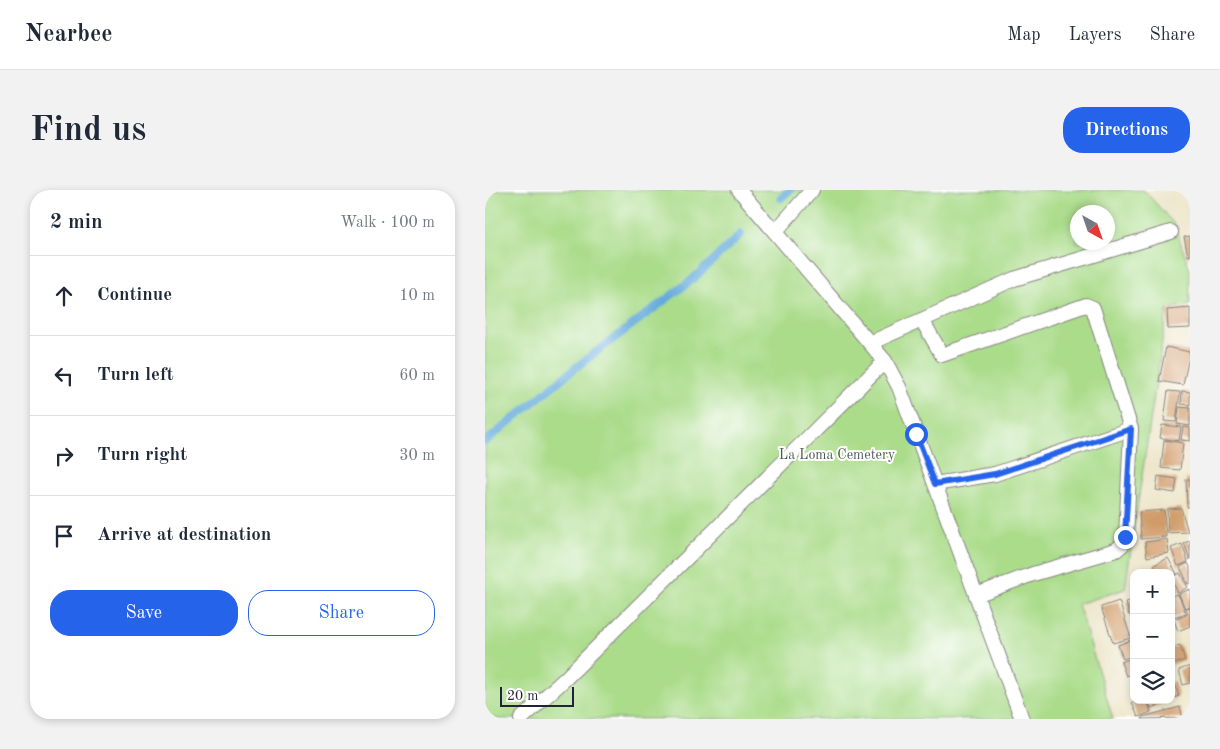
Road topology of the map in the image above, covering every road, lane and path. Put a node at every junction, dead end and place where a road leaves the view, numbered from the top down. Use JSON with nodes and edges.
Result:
{"nodes":[{"id":1,"x":739,"y":190,"type":"edge"},
{"id":2,"x":813,"y":190,"type":"edge"},
{"id":3,"x":775,"y":232,"type":"junction"},
{"id":4,"x":1171,"y":232,"type":"dead end"},
{"id":5,"x":922,"y":320,"type":"junction"},
{"id":6,"x":871,"y":343,"type":"junction"},
{"id":7,"x":885,"y":361,"type":"junction"},
{"id":8,"x":1131,"y":429,"type":"junction"},
{"id":9,"x":935,"y":484,"type":"junction"},
{"id":10,"x":976,"y":595,"type":"junction"},
{"id":11,"x":521,"y":719,"type":"edge"},
{"id":12,"x":1022,"y":719,"type":"edge"}],
"edges":[{"from":1,"to":3,"type":"lane"},
{"from":2,"to":3,"type":"lane"},
{"from":3,"to":6,"type":"lane"},
{"from":4,"to":5,"type":"lane"},
{"from":5,"to":6,"type":"lane"},
{"from":5,"to":8,"type":"lane"},
{"from":6,"to":7,"type":"lane"},
{"from":7,"to":9,"type":"lane"},
{"from":7,"to":11,"type":"lane"},
{"from":8,"to":9,"type":"lane"},
{"from":8,"to":10,"type":"lane"},
{"from":9,"to":10,"type":"lane"},
{"from":10,"to":12,"type":"lane"}]}
